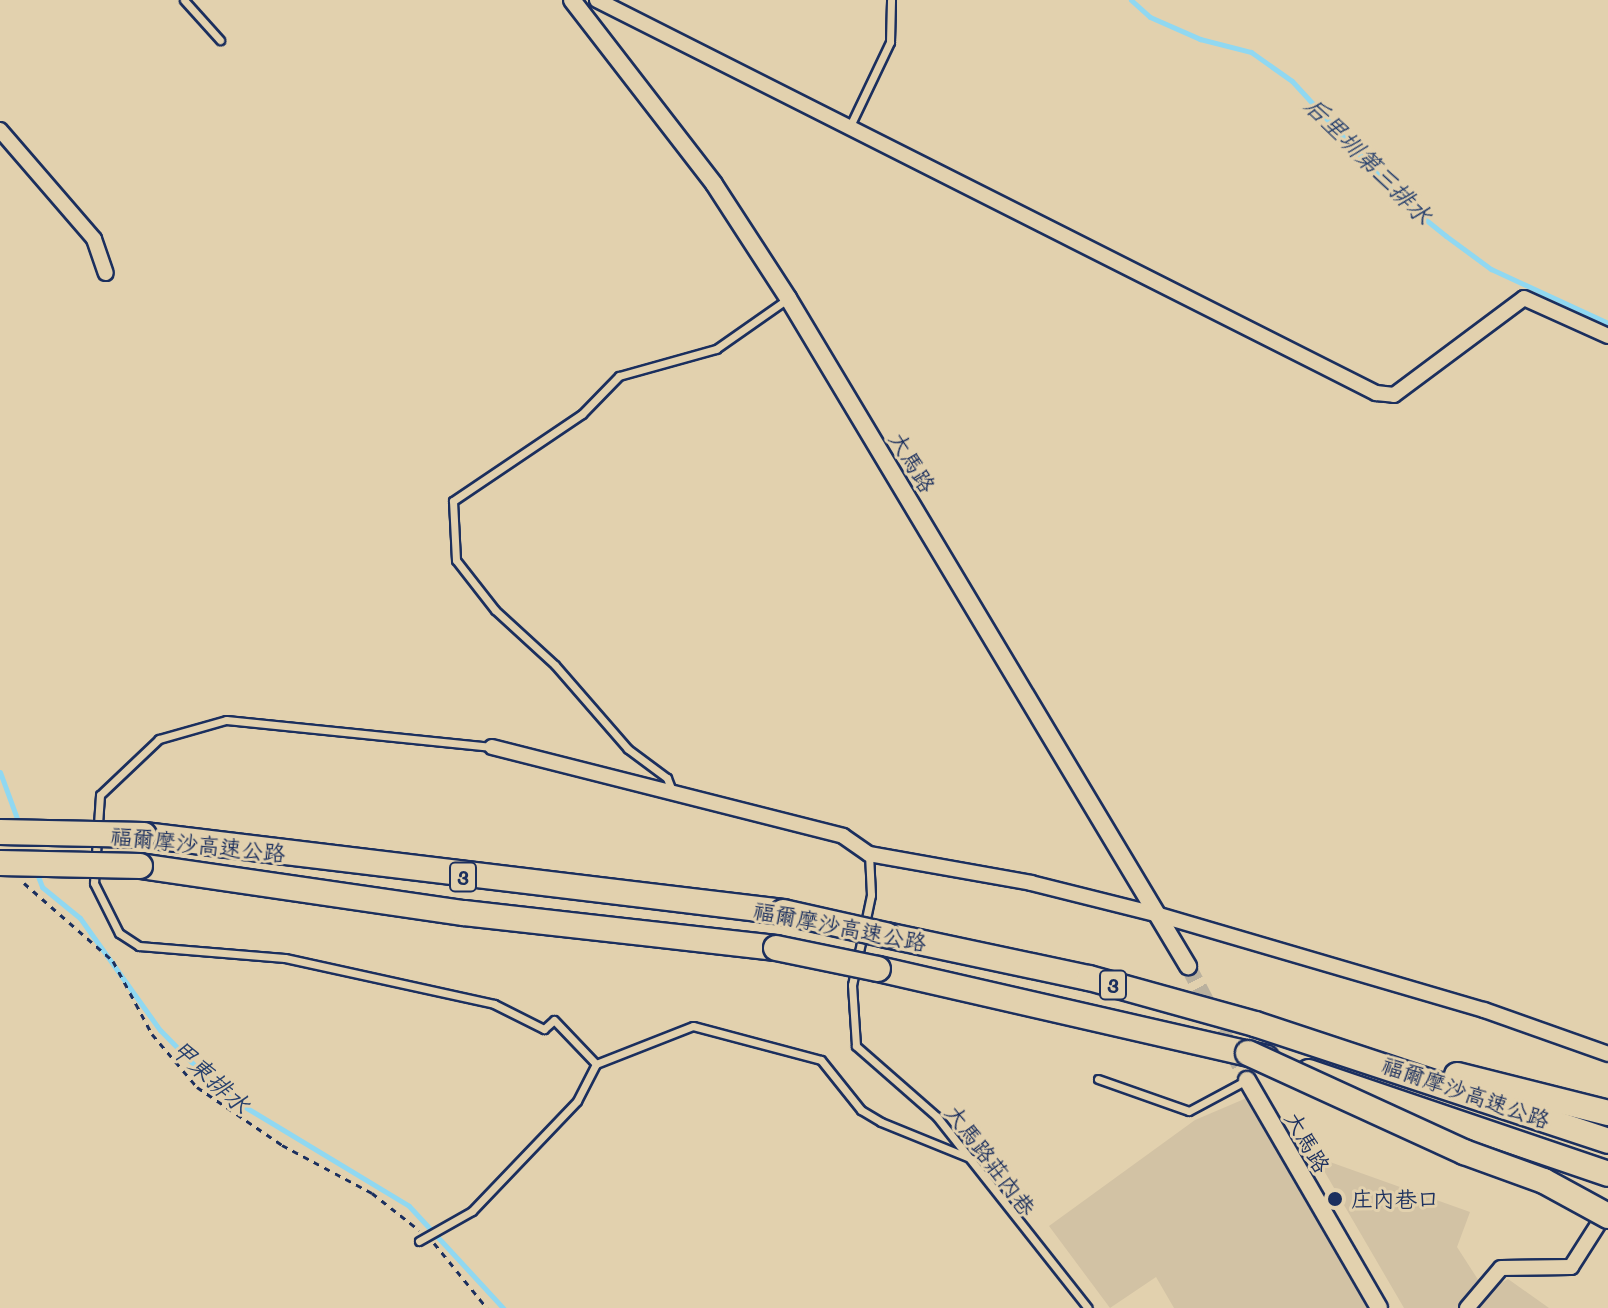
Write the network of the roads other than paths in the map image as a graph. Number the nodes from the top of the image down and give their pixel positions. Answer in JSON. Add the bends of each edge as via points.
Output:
{"nodes":[{"id":1,"x":184,"y":0,"type":"edge"},
{"id":2,"x":572,"y":0,"type":"edge"},
{"id":3,"x":597,"y":0,"type":"edge"},
{"id":4,"x":891,"y":0,"type":"edge"},
{"id":5,"x":220,"y":40,"type":"dead end"},
{"id":6,"x":850,"y":126,"type":"junction"},
{"id":7,"x":0,"y":130,"type":"edge"},
{"id":8,"x":106,"y":273,"type":"dead end"},
{"id":9,"x":788,"y":298,"type":"junction"},
{"id":10,"x":1608,"y":336,"type":"edge"},
{"id":11,"x":492,"y":747,"type":"joint"},
{"id":12,"x":672,"y":791,"type":"junction"},
{"id":13,"x":0,"y":832,"type":"edge"},
{"id":14,"x":869,"y":854,"type":"junction"},
{"id":15,"x":9,"y":869,"type":"edge"},
{"id":16,"x":1159,"y":915,"type":"junction"},
{"id":17,"x":1188,"y":966,"type":"tunnel mouth"},
{"id":18,"x":1337,"y":1049,"type":"junction"},
{"id":19,"x":1248,"y":1053,"type":"junction"},
{"id":20,"x":1608,"y":1054,"type":"edge"},
{"id":21,"x":596,"y":1064,"type":"junction"},
{"id":22,"x":1098,"y":1079,"type":"dead end"},
{"id":23,"x":1247,"y":1080,"type":"joint"},
{"id":24,"x":1608,"y":1113,"type":"edge"},
{"id":25,"x":1608,"y":1141,"type":"edge"},
{"id":26,"x":972,"y":1159,"type":"junction"},
{"id":27,"x":1608,"y":1174,"type":"edge"},
{"id":28,"x":1608,"y":1209,"type":"edge"},
{"id":29,"x":1608,"y":1216,"type":"edge"},
{"id":30,"x":419,"y":1241,"type":"dead end"},
{"id":31,"x":1088,"y":1308,"type":"edge"},
{"id":32,"x":1379,"y":1308,"type":"edge"},
{"id":33,"x":1467,"y":1308,"type":"edge"}],
"edges":[{"from":1,"to":5,"type":"lane"},
{"from":2,"to":9,"type":"street","name":"大馬路","via":[[714,184]]},
{"from":3,"to":6,"type":"street"},
{"from":4,"to":6,"type":"lane","via":[[890,42]]},
{"from":6,"to":10,"type":"street","via":[[1376,393],[1394,395],[1524,298]]},
{"from":7,"to":8,"type":"street","via":[[94,239]]},
{"from":9,"to":12,"type":"lane","via":[[716,349],[619,376],[582,414],[453,501],[456,560],[495,610],[555,665],[628,749],[667,778]]},
{"from":9,"to":16,"type":"street","name":"大馬路"},
{"from":11,"to":12,"type":"street"},
{"from":11,"to":21,"type":"lane","via":[[226,720],[159,739],[100,795],[94,883],[119,933],[139,946],[285,958],[494,1004],[544,1029],[554,1020]]},
{"from":12,"to":14,"type":"street","via":[[843,836]]},
{"from":13,"to":18,"type":"highway","name":"福爾摩沙高速公路","number":"3","bridge":true,"via":[[144,835],[783,912],[1089,978]]},
{"from":14,"to":16,"type":"street","via":[[1031,883]]},
{"from":14,"to":26,"type":"lane","name":"大馬路莊內巷","via":[[871,895],[852,985],[856,1046],[937,1117]]},
{"from":15,"to":19,"type":"highway","name":"福爾摩沙高速公路","number":"3","bridge":true,"via":[[140,866],[464,913],[776,948]]},
{"from":16,"to":17,"type":"street","name":"大馬路"},
{"from":16,"to":20,"type":"street","via":[[1484,1010]]},
{"from":18,"to":24,"type":"highway"},
{"from":18,"to":25,"type":"highway","name":"福爾摩沙高速公路","number":"3"},
{"from":19,"to":27,"type":"highway","name":"福爾摩沙高速公路","number":"3","bridge":true},
{"from":19,"to":29,"type":"highway","bridge":true,"via":[[1464,1152],[1544,1181]]},
{"from":21,"to":26,"type":"lane","via":[[693,1026],[821,1060],[861,1110],[927,1145]]},
{"from":21,"to":30,"type":"lane","via":[[577,1101],[472,1211]]},
{"from":22,"to":23,"type":"lane","via":[[1189,1111]]},
{"from":23,"to":32,"type":"street","name":"大馬路"},
{"from":26,"to":31,"type":"lane","name":"大馬路莊內巷","via":[[1029,1241]]},
{"from":28,"to":33,"type":"street","via":[[1571,1267],[1501,1268]]}]}
